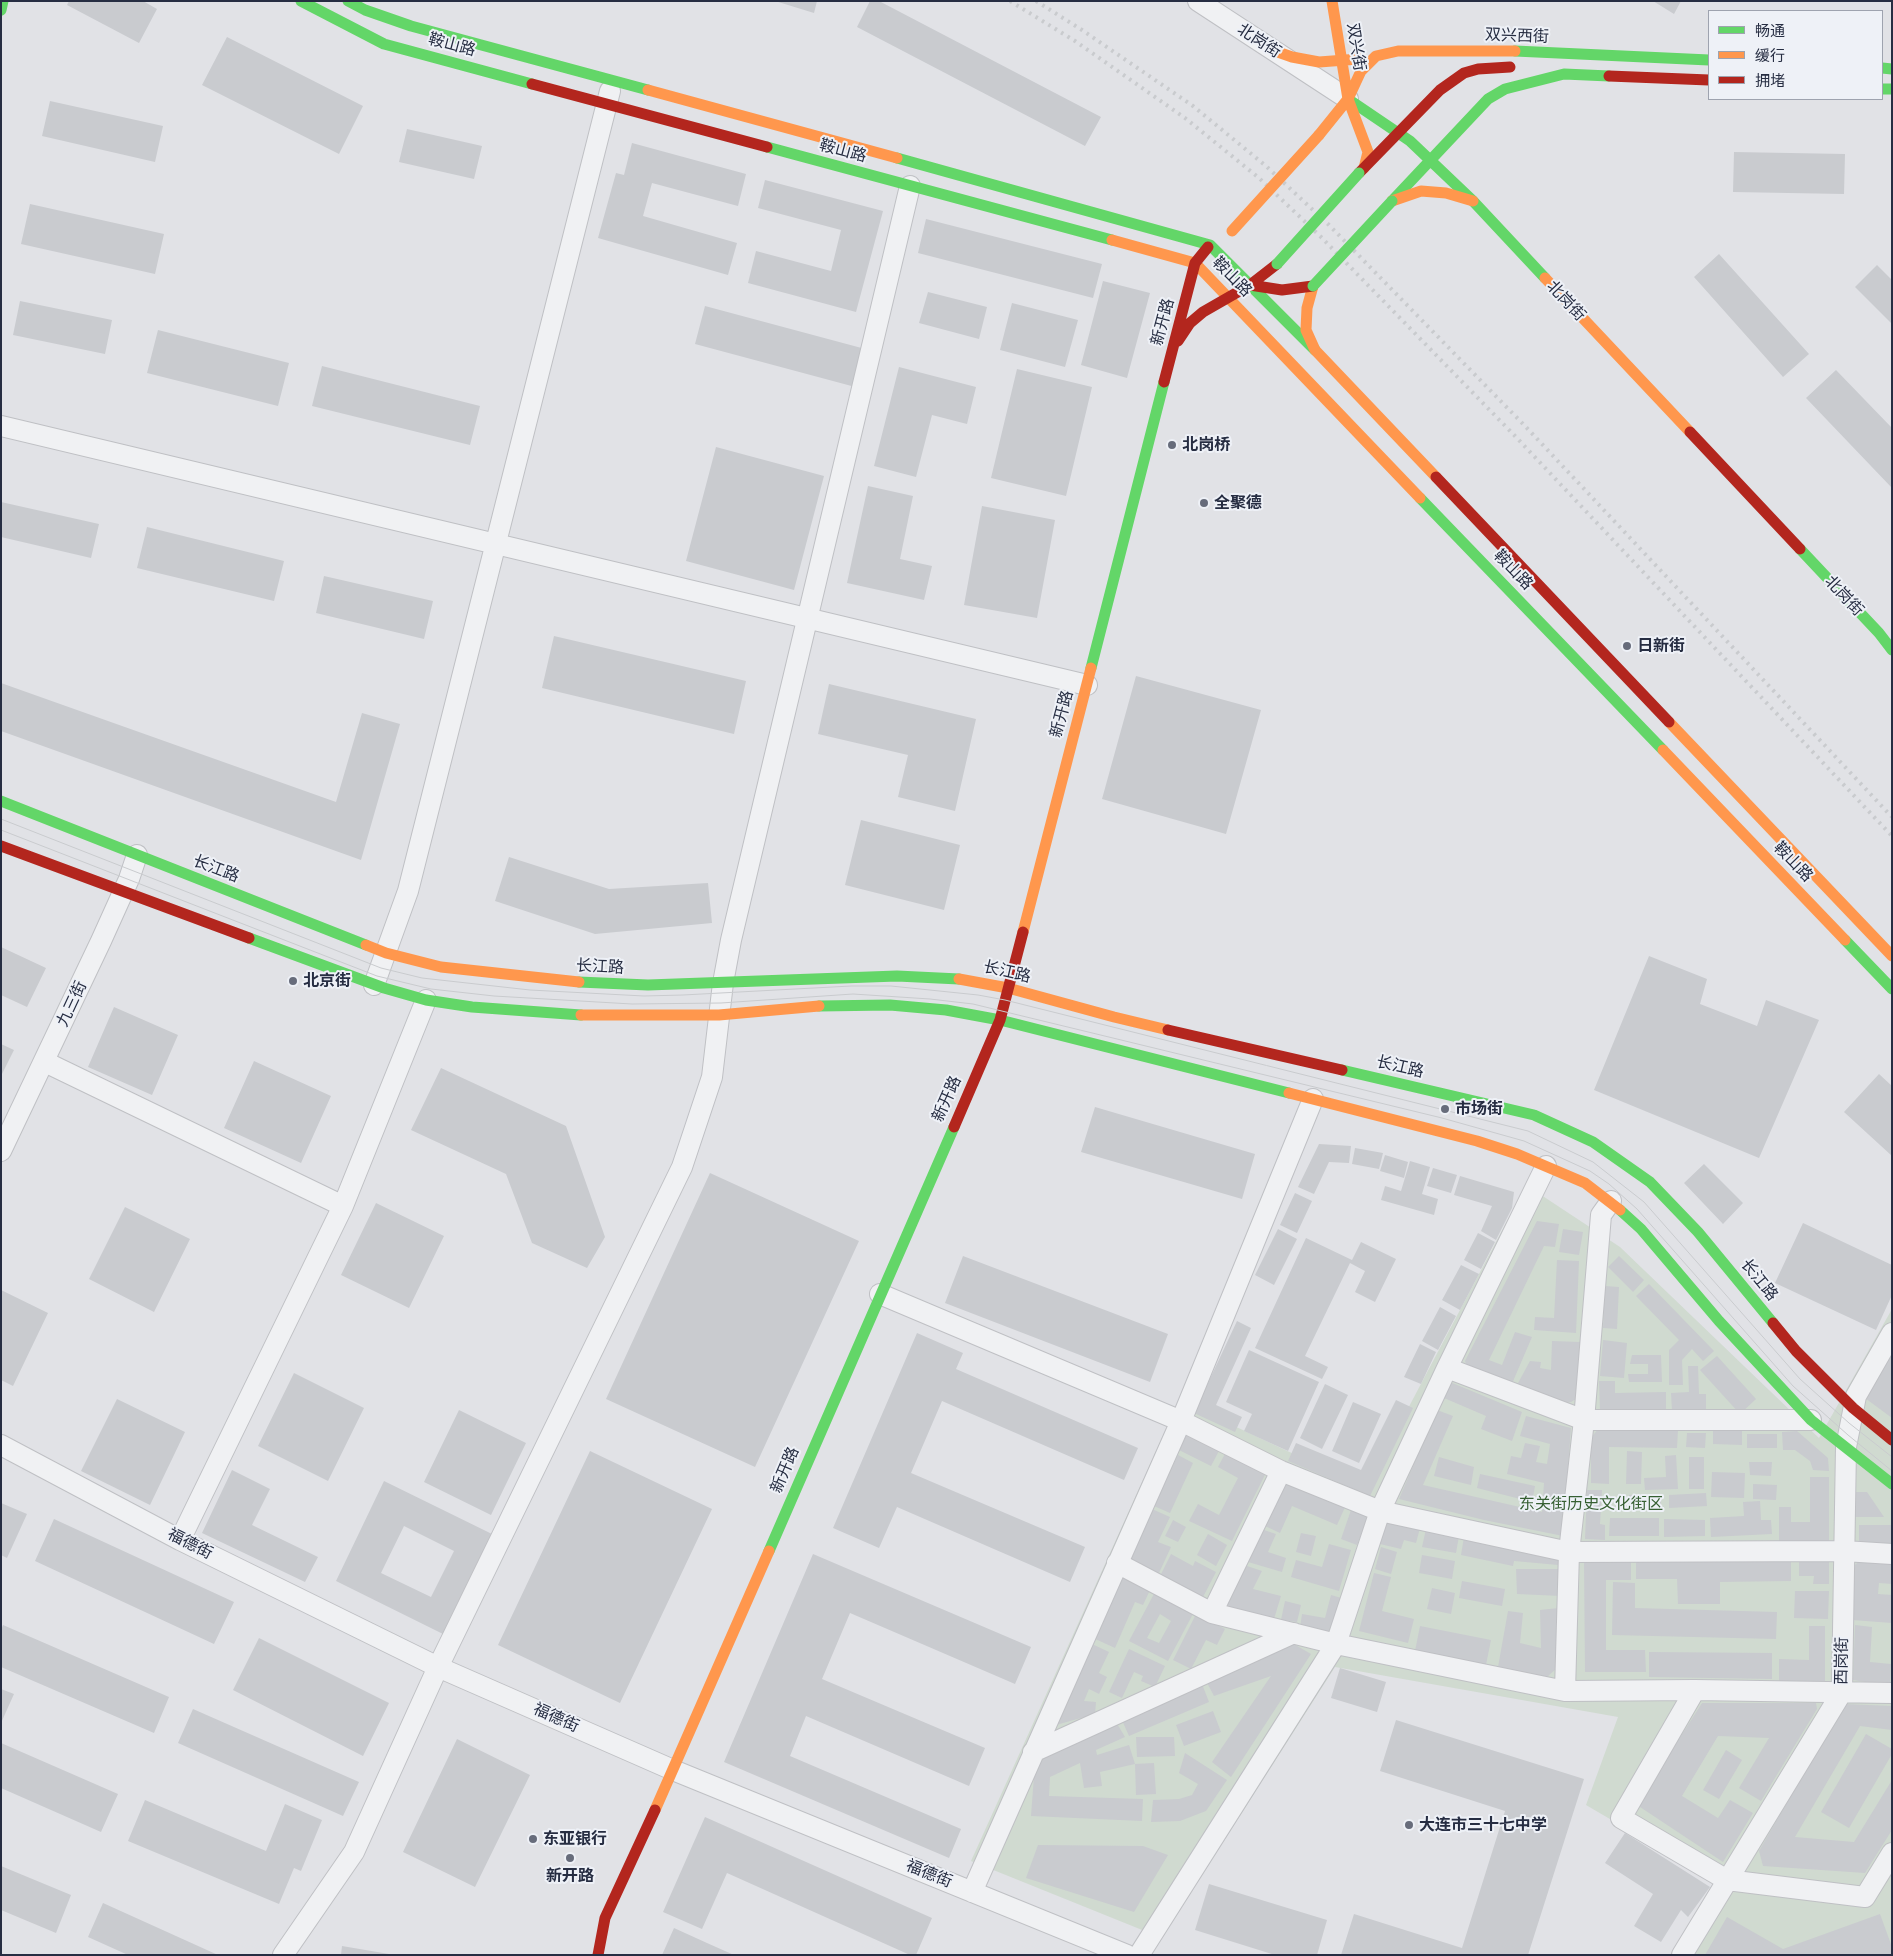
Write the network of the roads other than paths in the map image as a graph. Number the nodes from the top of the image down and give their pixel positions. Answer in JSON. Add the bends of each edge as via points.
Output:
{"nodes":[{"id":1,"x":4,"y":1,"type":"edge"},
{"id":2,"x":301,"y":1,"type":"edge"},
{"id":3,"x":348,"y":1,"type":"edge"},
{"id":4,"x":1198,"y":1,"type":"edge"},
{"id":5,"x":1332,"y":1,"type":"edge"},
{"id":6,"x":1,"y":10,"type":"edge"},
{"id":7,"x":1493,"y":50,"type":"junction"},
{"id":8,"x":1275,"y":51,"type":"junction"},
{"id":9,"x":1376,"y":56,"type":"junction"},
{"id":10,"x":1708,"y":60,"type":"edge"},
{"id":11,"x":1342,"y":62,"type":"junction"},
{"id":12,"x":1518,"y":68,"type":"dead end"},
{"id":13,"x":1534,"y":69,"type":"dead end"},
{"id":14,"x":1564,"y":74,"type":"junction"},
{"id":15,"x":1708,"y":80,"type":"edge"},
{"id":16,"x":612,"y":81,"type":"junction"},
{"id":17,"x":1440,"y":90,"type":"junction"},
{"id":18,"x":1348,"y":99,"type":"junction"},
{"id":19,"x":606,"y":104,"type":"junction"},
{"id":20,"x":1398,"y":133,"type":"junction"},
{"id":21,"x":1388,"y":144,"type":"junction"},
{"id":22,"x":1392,"y":156,"type":"dead end"},
{"id":23,"x":1432,"y":160,"type":"junction"},
{"id":24,"x":1362,"y":171,"type":"junction"},
{"id":25,"x":1396,"y":181,"type":"dead end"},
{"id":26,"x":910,"y":186,"type":"junction"},
{"id":27,"x":1392,"y":201,"type":"junction"},
{"id":28,"x":1473,"y":201,"type":"junction"},
{"id":29,"x":1220,"y":236,"type":"junction"},
{"id":30,"x":1195,"y":263,"type":"junction"},
{"id":31,"x":1250,"y":285,"type":"junction"},
{"id":32,"x":1313,"y":286,"type":"junction"},
{"id":33,"x":1229,"y":297,"type":"junction"},
{"id":34,"x":1173,"y":349,"type":"junction"},
{"id":35,"x":1315,"y":350,"type":"junction"},
{"id":36,"x":1,"y":426,"type":"edge"},
{"id":37,"x":496,"y":544,"type":"junction"},
{"id":38,"x":808,"y":617,"type":"junction"},
{"id":39,"x":1892,"y":650,"type":"edge"},
{"id":40,"x":1087,"y":684,"type":"junction"},
{"id":41,"x":1,"y":801,"type":"edge"},
{"id":42,"x":1,"y":846,"type":"edge"},
{"id":43,"x":137,"y":855,"type":"junction"},
{"id":44,"x":124,"y":891,"type":"junction"},
{"id":45,"x":386,"y":953,"type":"junction"},
{"id":46,"x":1892,"y":956,"type":"edge"},
{"id":47,"x":723,"y":983,"type":"junction"},
{"id":48,"x":374,"y":985,"type":"junction"},
{"id":49,"x":1008,"y":988,"type":"junction"},
{"id":50,"x":1892,"y":989,"type":"edge"},
{"id":51,"x":426,"y":1000,"type":"junction"},
{"id":52,"x":719,"y":1014,"type":"junction"},
{"id":53,"x":1000,"y":1020,"type":"junction"},
{"id":54,"x":45,"y":1062,"type":"junction"},
{"id":55,"x":1313,"y":1099,"type":"junction"},
{"id":56,"x":1,"y":1151,"type":"edge"},
{"id":57,"x":1546,"y":1166,"type":"junction"},
{"id":58,"x":1611,"y":1201,"type":"junction"},
{"id":59,"x":343,"y":1206,"type":"junction"},
{"id":60,"x":880,"y":1294,"type":"junction"},
{"id":61,"x":1892,"y":1333,"type":"edge"},
{"id":62,"x":1446,"y":1368,"type":"junction"},
{"id":63,"x":1852,"y":1408,"type":"junction"},
{"id":64,"x":1181,"y":1420,"type":"junction"},
{"id":65,"x":1584,"y":1420,"type":"junction"},
{"id":66,"x":1811,"y":1420,"type":"junction"},
{"id":67,"x":1892,"y":1440,"type":"edge"},
{"id":68,"x":1,"y":1445,"type":"edge"},
{"id":69,"x":1846,"y":1447,"type":"junction"},
{"id":70,"x":1281,"y":1471,"type":"junction"},
{"id":71,"x":1892,"y":1484,"type":"edge"},
{"id":72,"x":1380,"y":1511,"type":"junction"},
{"id":73,"x":180,"y":1540,"type":"junction"},
{"id":74,"x":1844,"y":1551,"type":"junction"},
{"id":75,"x":1570,"y":1552,"type":"junction"},
{"id":76,"x":1892,"y":1554,"type":"edge"},
{"id":77,"x":1117,"y":1563,"type":"junction"},
{"id":78,"x":1212,"y":1613,"type":"junction"},
{"id":79,"x":1294,"y":1634,"type":"junction"},
{"id":80,"x":1336,"y":1644,"type":"junction"},
{"id":81,"x":438,"y":1667,"type":"junction"},
{"id":82,"x":1695,"y":1690,"type":"junction"},
{"id":83,"x":1566,"y":1691,"type":"junction"},
{"id":84,"x":1842,"y":1692,"type":"junction"},
{"id":85,"x":1892,"y":1693,"type":"edge"},
{"id":86,"x":1033,"y":1752,"type":"junction"},
{"id":87,"x":673,"y":1770,"type":"junction"},
{"id":88,"x":1892,"y":1854,"type":"edge"},
{"id":89,"x":1728,"y":1880,"type":"junction"},
{"id":90,"x":972,"y":1892,"type":"junction"},
{"id":91,"x":283,"y":1955,"type":"edge"},
{"id":92,"x":598,"y":1955,"type":"edge"},
{"id":93,"x":1127,"y":1955,"type":"edge"},
{"id":94,"x":1139,"y":1955,"type":"edge"},
{"id":95,"x":1682,"y":1955,"type":"edge"}],
"edges":[{"from":1,"to":6,"type":"main road"},
{"from":2,"to":19,"type":"main road","name":"鞍山路","via":[[384,44]]},
{"from":3,"to":16,"type":"main road","name":"鞍山路","via":[[411,26]]},
{"from":4,"to":8,"type":"street","name":"北岗街"},
{"from":5,"to":11,"type":"main road","name":"双兴街"},
{"from":7,"to":9,"type":"main road","name":"双兴西街","via":[[1398,51]]},
{"from":7,"to":10,"type":"main road","name":"双兴西街"},
{"from":7,"to":17,"type":"main road","via":[[1456,64]]},
{"from":8,"to":11,"type":"main road","name":"双兴西街","via":[[1319,62]]},
{"from":8,"to":18,"type":"street","name":"北岗街"},
{"from":9,"to":11,"type":"main road","name":"双兴西街"},
{"from":9,"to":18,"type":"main road","via":[[1361,71]]},
{"from":11,"to":18,"type":"main road","name":"双兴街"},
{"from":12,"to":17,"type":"main road","via":[[1478,69],[1464,73]]},
{"from":13,"to":14,"type":"main road"},
{"from":14,"to":15,"type":"main road"},
{"from":14,"to":23,"type":"main road","via":[[1505,89],[1488,99]]},
{"from":16,"to":19,"type":"street"},
{"from":16,"to":29,"type":"main road","name":"鞍山路","via":[[1171,233]]},
{"from":17,"to":20,"type":"main road"},
{"from":18,"to":20,"type":"main road","name":"北岗街"},
{"from":18,"to":21,"type":"main road"},
{"from":18,"to":24,"type":"main road","name":"双兴街","via":[[1368,152]]},
{"from":18,"to":29,"type":"main road","bridge":true,"via":[[1319,135]]},
{"from":19,"to":26,"type":"main road","name":"鞍山路"},
{"from":19,"to":37,"type":"street"},
{"from":20,"to":21,"type":"main road"},
{"from":20,"to":23,"type":"main road","name":"北岗街"},
{"from":21,"to":22,"type":"main road"},
{"from":21,"to":24,"type":"main road"},
{"from":23,"to":27,"type":"main road"},
{"from":23,"to":28,"type":"main road","name":"北岗街"},
{"from":24,"to":31,"type":"main road","bridge":true,"via":[[1277,264]]},
{"from":25,"to":27,"type":"main road"},
{"from":26,"to":30,"type":"main road","name":"鞍山路"},
{"from":26,"to":38,"type":"street"},
{"from":27,"to":28,"type":"main road","via":[[1421,191],[1446,193]]},
{"from":27,"to":32,"type":"main road","bridge":true},
{"from":28,"to":39,"type":"main road","name":"北岗街"},
{"from":29,"to":30,"type":"main road","name":"新开路"},
{"from":29,"to":31,"type":"main road","name":"鞍山路"},
{"from":30,"to":33,"type":"main road","name":"鞍山路"},
{"from":30,"to":34,"type":"main road","name":"新开路"},
{"from":31,"to":32,"type":"main road","via":[[1282,290]]},
{"from":31,"to":33,"type":"main road"},
{"from":31,"to":35,"type":"main road","name":"鞍山路"},
{"from":32,"to":35,"type":"main road","name":"鞍山路","via":[[1306,330]]},
{"from":33,"to":34,"type":"main road","via":[[1190,322]]},
{"from":33,"to":50,"type":"main road","name":"鞍山路"},
{"from":34,"to":40,"type":"main road","name":"新开路"},
{"from":35,"to":46,"type":"main road","name":"鞍山路"},
{"from":36,"to":37,"type":"street"},
{"from":37,"to":38,"type":"street"},
{"from":37,"to":45,"type":"street","via":[[408,891]]},
{"from":38,"to":40,"type":"street"},
{"from":38,"to":47,"type":"street"},
{"from":40,"to":49,"type":"main road","name":"新开路"},
{"from":41,"to":43,"type":"main road","name":"长江路"},
{"from":42,"to":44,"type":"main road"},
{"from":43,"to":44,"type":"street","name":"九三街"},
{"from":43,"to":45,"type":"main road","name":"长江路"},
{"from":44,"to":48,"type":"main road"},
{"from":44,"to":54,"type":"street","name":"九三街"},
{"from":45,"to":47,"type":"main road","name":"长江路","via":[[441,967],[529,978],[648,985]]},
{"from":45,"to":48,"type":"street"},
{"from":47,"to":49,"type":"main road","name":"长江路","via":[[930,977]]},
{"from":47,"to":52,"type":"street"},
{"from":48,"to":51,"type":"main road"},
{"from":49,"to":53,"type":"main road","name":"新开路"},
{"from":49,"to":63,"type":"main road","name":"长江路","via":[[1534,1115],[1593,1142],[1650,1182],[1698,1232],[1796,1351]]},
{"from":51,"to":52,"type":"main road","via":[[472,1007],[584,1015]]},
{"from":51,"to":59,"type":"street"},
{"from":52,"to":53,"type":"main road","via":[[812,1006],[890,1004]]},
{"from":52,"to":81,"type":"street","via":[[712,1077],[682,1167]]},
{"from":53,"to":55,"type":"main road"},
{"from":53,"to":60,"type":"main road","name":"新开路"},
{"from":54,"to":56,"type":"street","name":"九三街"},
{"from":54,"to":59,"type":"street"},
{"from":55,"to":57,"type":"main road","via":[[1477,1142]]},
{"from":55,"to":64,"type":"street"},
{"from":57,"to":58,"type":"main road","via":[[1585,1182]]},
{"from":57,"to":62,"type":"street"},
{"from":58,"to":65,"type":"street","via":[[1601,1215]]},
{"from":58,"to":66,"type":"main road","via":[[1641,1229],[1718,1321]]},
{"from":59,"to":73,"type":"street"},
{"from":60,"to":64,"type":"street"},
{"from":60,"to":87,"type":"main road","name":"新开路"},
{"from":61,"to":63,"type":"street","name":"西岗街"},
{"from":62,"to":65,"type":"street"},
{"from":62,"to":72,"type":"street"},
{"from":63,"to":67,"type":"main road","name":"长江路"},
{"from":63,"to":69,"type":"street","name":"西岗街"},
{"from":64,"to":70,"type":"street"},
{"from":64,"to":77,"type":"street"},
{"from":65,"to":66,"type":"street"},
{"from":65,"to":75,"type":"street"},
{"from":66,"to":69,"type":"main road"},
{"from":68,"to":73,"type":"street","name":"福德街"},
{"from":69,"to":71,"type":"main road"},
{"from":69,"to":74,"type":"street","name":"西岗街"},
{"from":70,"to":72,"type":"street"},
{"from":70,"to":78,"type":"street"},
{"from":72,"to":75,"type":"street"},
{"from":72,"to":80,"type":"street"},
{"from":73,"to":81,"type":"street","name":"福德街"},
{"from":74,"to":75,"type":"street"},
{"from":74,"to":76,"type":"street"},
{"from":74,"to":84,"type":"street","name":"西岗街"},
{"from":75,"to":83,"type":"street"},
{"from":77,"to":78,"type":"street"},
{"from":77,"to":86,"type":"street"},
{"from":78,"to":79,"type":"street"},
{"from":79,"to":80,"type":"street"},
{"from":79,"to":86,"type":"street"},
{"from":80,"to":83,"type":"street"},
{"from":80,"to":94,"type":"street"},
{"from":81,"to":87,"type":"street","name":"福德街"},
{"from":81,"to":91,"type":"street","via":[[354,1852]]},
{"from":82,"to":83,"type":"street"},
{"from":82,"to":84,"type":"street"},
{"from":82,"to":89,"type":"street","via":[[1621,1818]]},
{"from":84,"to":85,"type":"street"},
{"from":84,"to":89,"type":"street","name":"西岗街"},
{"from":86,"to":90,"type":"street"},
{"from":87,"to":90,"type":"street","name":"福德街"},
{"from":87,"to":92,"type":"main road","name":"新开路","via":[[605,1918]]},
{"from":88,"to":89,"type":"street","via":[[1865,1897]]},
{"from":89,"to":95,"type":"street","name":"西岗街"},
{"from":90,"to":93,"type":"street","name":"福德街"}]}
